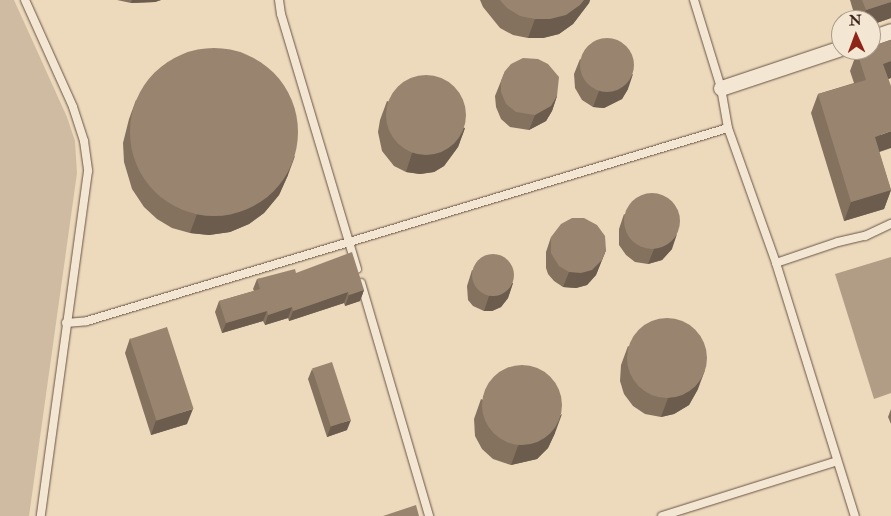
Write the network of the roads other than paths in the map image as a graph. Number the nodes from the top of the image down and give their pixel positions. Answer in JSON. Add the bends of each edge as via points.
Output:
{"nodes":[{"id":1,"x":25,"y":0,"type":"edge"},
{"id":2,"x":279,"y":0,"type":"edge"},
{"id":3,"x":694,"y":0,"type":"edge"},
{"id":4,"x":831,"y":51,"type":"edge"},
{"id":5,"x":721,"y":88,"type":"junction"},
{"id":6,"x":728,"y":128,"type":"junction"},
{"id":7,"x":891,"y":224,"type":"edge"},
{"id":8,"x":349,"y":244,"type":"junction"},
{"id":9,"x":776,"y":263,"type":"junction"},
{"id":10,"x":66,"y":323,"type":"junction"},
{"id":11,"x":837,"y":461,"type":"junction"},
{"id":12,"x":41,"y":516,"type":"edge"},
{"id":13,"x":429,"y":516,"type":"edge"},
{"id":14,"x":662,"y":516,"type":"edge"},
{"id":15,"x":855,"y":516,"type":"edge"}],
"edges":[{"from":1,"to":10,"type":"lane","via":[[73,107],[84,141],[88,171]]},
{"from":2,"to":8,"type":"lane"},
{"from":3,"to":5,"type":"lane"},
{"from":4,"to":5,"type":"street"},
{"from":5,"to":6,"type":"lane"},
{"from":6,"to":8,"type":"lane"},
{"from":6,"to":9,"type":"lane"},
{"from":7,"to":9,"type":"lane","via":[[865,236]]},
{"from":8,"to":10,"type":"lane","via":[[87,321]]},
{"from":8,"to":13,"type":"lane"},
{"from":9,"to":11,"type":"lane"},
{"from":10,"to":12,"type":"lane"},
{"from":11,"to":14,"type":"lane"},
{"from":11,"to":15,"type":"lane"}]}
